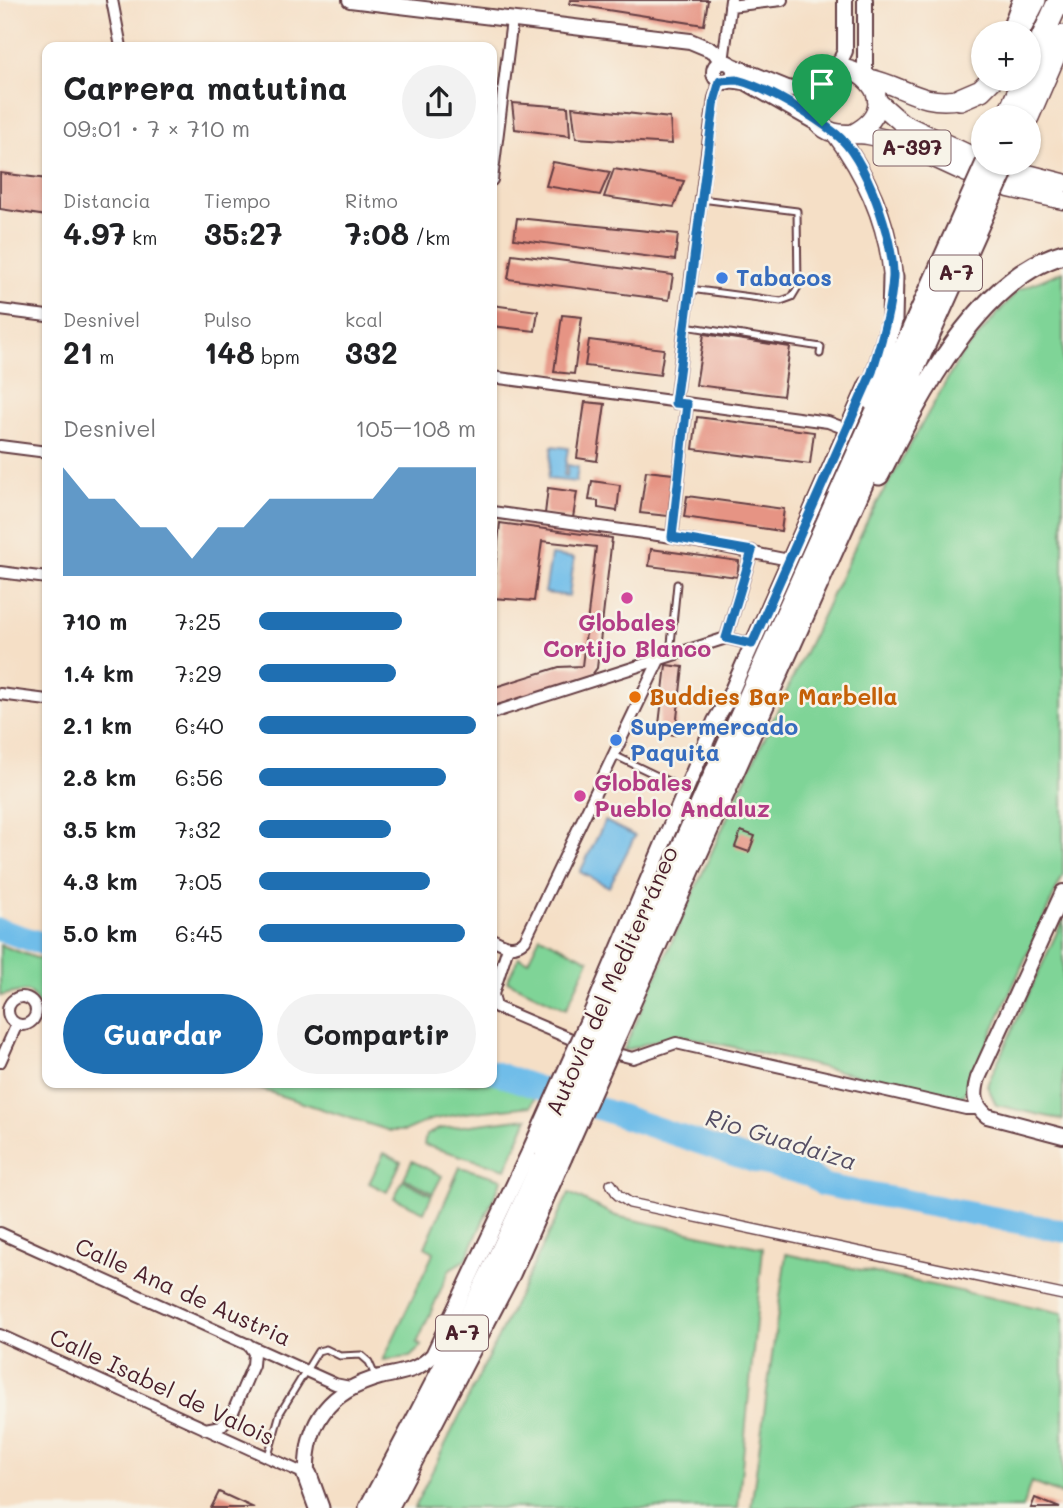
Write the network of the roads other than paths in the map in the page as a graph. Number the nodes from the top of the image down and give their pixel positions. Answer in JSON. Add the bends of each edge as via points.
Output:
{"nodes":[{"id":1,"x":112,"y":0,"type":"edge"},
{"id":2,"x":350,"y":0,"type":"edge"},
{"id":3,"x":782,"y":0,"type":"edge"},
{"id":4,"x":845,"y":0,"type":"edge"},
{"id":5,"x":865,"y":0,"type":"edge"},
{"id":6,"x":1020,"y":0,"type":"edge"},
{"id":7,"x":1035,"y":0,"type":"edge"},
{"id":8,"x":1059,"y":0,"type":"edge"},
{"id":9,"x":730,"y":3,"type":"edge"},
{"id":10,"x":512,"y":20,"type":"junction"},
{"id":11,"x":1012,"y":21,"type":"edge"},
{"id":12,"x":1024,"y":21,"type":"edge"},
{"id":13,"x":1063,"y":36,"type":"edge"},
{"id":14,"x":1041,"y":40,"type":"edge"},
{"id":15,"x":120,"y":42,"type":"edge"},
{"id":16,"x":836,"y":69,"type":"junction"},
{"id":17,"x":723,"y":70,"type":"junction"},
{"id":18,"x":866,"y":77,"type":"junction"},
{"id":19,"x":815,"y":86,"type":"junction"},
{"id":20,"x":971,"y":89,"type":"edge"},
{"id":21,"x":979,"y":91,"type":"edge"},
{"id":22,"x":960,"y":99,"type":"junction"},
{"id":23,"x":877,"y":101,"type":"junction"},
{"id":24,"x":1033,"y":105,"type":"edge"},
{"id":25,"x":829,"y":130,"type":"junction"},
{"id":26,"x":854,"y":133,"type":"junction"},
{"id":27,"x":497,"y":140,"type":"edge"},
{"id":28,"x":971,"y":161,"type":"edge"},
{"id":29,"x":971,"y":163,"type":"edge"},
{"id":30,"x":976,"y":175,"type":"edge"},
{"id":31,"x":1010,"y":175,"type":"edge"},
{"id":32,"x":1013,"y":175,"type":"edge"},
{"id":33,"x":1017,"y":175,"type":"edge"},
{"id":34,"x":1063,"y":183,"type":"edge"},
{"id":35,"x":701,"y":199,"type":"junction"},
{"id":36,"x":1063,"y":200,"type":"edge"},
{"id":37,"x":974,"y":213,"type":"junction"},
{"id":38,"x":1063,"y":254,"type":"edge"},
{"id":39,"x":893,"y":277,"type":"junction"},
{"id":40,"x":689,"y":289,"type":"junction"},
{"id":41,"x":0,"y":310,"type":"edge"},
{"id":42,"x":42,"y":315,"type":"edge"},
{"id":43,"x":685,"y":326,"type":"junction"},
{"id":44,"x":820,"y":354,"type":"dead end"},
{"id":45,"x":497,"y":378,"type":"edge"},
{"id":46,"x":675,"y":403,"type":"junction"},
{"id":47,"x":687,"y":404,"type":"junction"},
{"id":48,"x":846,"y":429,"type":"junction"},
{"id":49,"x":0,"y":446,"type":"edge"},
{"id":50,"x":42,"y":451,"type":"edge"},
{"id":51,"x":848,"y":475,"type":"junction"},
{"id":52,"x":497,"y":513,"type":"edge"},
{"id":53,"x":672,"y":537,"type":"junction"},
{"id":54,"x":835,"y":547,"type":"junction"},
{"id":55,"x":752,"y":551,"type":"junction"},
{"id":56,"x":789,"y":561,"type":"junction"},
{"id":57,"x":0,"y":572,"type":"edge"},
{"id":58,"x":42,"y":577,"type":"edge"},
{"id":59,"x":677,"y":584,"type":"dead end"},
{"id":60,"x":726,"y":638,"type":"junction"},
{"id":61,"x":752,"y":644,"type":"junction"},
{"id":62,"x":665,"y":658,"type":"junction"},
{"id":63,"x":0,"y":694,"type":"edge"},
{"id":64,"x":42,"y":699,"type":"edge"},
{"id":65,"x":497,"y":711,"type":"edge"},
{"id":66,"x":614,"y":755,"type":"junction"},
{"id":67,"x":670,"y":782,"type":"dead end"},
{"id":68,"x":1063,"y":892,"type":"edge"},
{"id":69,"x":497,"y":942,"type":"edge"},
{"id":70,"x":508,"y":947,"type":"junction"},
{"id":71,"x":497,"y":981,"type":"edge"},
{"id":72,"x":497,"y":1008,"type":"edge"},
{"id":73,"x":606,"y":1018,"type":"junction"},
{"id":74,"x":17,"y":1024,"type":"dead end"},
{"id":75,"x":0,"y":1062,"type":"edge"},
{"id":76,"x":978,"y":1109,"type":"junction"},
{"id":77,"x":1063,"y":1136,"type":"edge"},
{"id":78,"x":550,"y":1159,"type":"junction"},
{"id":79,"x":611,"y":1184,"type":"dead end"},
{"id":80,"x":538,"y":1231,"type":"dead end"},
{"id":81,"x":0,"y":1233,"type":"edge"},
{"id":82,"x":511,"y":1272,"type":"junction"},
{"id":83,"x":1063,"y":1295,"type":"edge"},
{"id":84,"x":0,"y":1335,"type":"edge"},
{"id":85,"x":247,"y":1343,"type":"junction"},
{"id":86,"x":305,"y":1369,"type":"junction"},
{"id":87,"x":376,"y":1378,"type":"junction"},
{"id":88,"x":350,"y":1387,"type":"junction"},
{"id":89,"x":205,"y":1429,"type":"junction"},
{"id":90,"x":268,"y":1458,"type":"junction"},
{"id":91,"x":307,"y":1475,"type":"junction"},
{"id":92,"x":318,"y":1508,"type":"edge"},
{"id":93,"x":369,"y":1508,"type":"edge"},
{"id":94,"x":388,"y":1508,"type":"edge"}],
"edges":[{"from":1,"to":15,"type":"street"},
{"from":2,"to":10,"type":"street"},
{"from":3,"to":9,"type":"street"},
{"from":4,"to":16,"type":"street","via":[[846,42]]},
{"from":5,"to":18,"type":"street"},
{"from":6,"to":11,"type":"street"},
{"from":7,"to":12,"type":"highway"},
{"from":8,"to":14,"type":"highway"},
{"from":9,"to":17,"type":"street"},
{"from":10,"to":17,"type":"street","via":[[709,47]]},
{"from":10,"to":27,"type":"street"},
{"from":13,"to":24,"type":"highway"},
{"from":16,"to":18,"type":"main road"},
{"from":16,"to":19,"type":"main road"},
{"from":17,"to":19,"type":"street","via":[[790,89]]},
{"from":17,"to":25,"type":"street"},
{"from":17,"to":35,"type":"street"},
{"from":18,"to":22,"type":"main road","via":[[928,101]]},
{"from":18,"to":23,"type":"main road"},
{"from":19,"to":25,"type":"main road","via":[[811,103]]},
{"from":20,"to":22,"type":"street"},
{"from":21,"to":22,"type":"highway"},
{"from":23,"to":26,"type":"main road","via":[[871,121]]},
{"from":23,"to":28,"type":"main road","number":"A-397","via":[[902,123]]},
{"from":25,"to":26,"type":"main road"},
{"from":25,"to":39,"type":"main road","via":[[854,157],[878,208]]},
{"from":26,"to":29,"type":"main road","number":"A-397"},
{"from":30,"to":37,"type":"highway","name":"Autovía del Mediterráneo","number":"A-7","bridge":true},
{"from":31,"to":37,"type":"highway","name":"Autovía del Mediterráneo","number":"A-7","bridge":true},
{"from":32,"to":36,"type":"main road"},
{"from":33,"to":34,"type":"main road"},
{"from":35,"to":40,"type":"street"},
{"from":35,"to":40,"type":"lane","via":[[797,211],[798,287],[792,297],[781,301]]},
{"from":37,"to":51,"type":"highway","name":"Autovía del Mediterráneo","number":"A-7"},
{"from":37,"to":54,"type":"highway","name":"Autovía del Mediterráneo","number":"A-7"},
{"from":38,"to":54,"type":"highway","via":[[1018,276],[976,317],[917,407],[858,517]]},
{"from":39,"to":48,"type":"street","via":[[878,351]]},
{"from":39,"to":51,"type":"highway","via":[[892,321],[855,436]]},
{"from":40,"to":43,"type":"street"},
{"from":41,"to":42,"type":"street"},
{"from":43,"to":44,"type":"lane","via":[[821,347]]},
{"from":43,"to":46,"type":"street"},
{"from":45,"to":46,"type":"street"},
{"from":46,"to":47,"type":"street"},
{"from":47,"to":48,"type":"street","via":[[828,422]]},
{"from":47,"to":53,"type":"street"},
{"from":48,"to":56,"type":"street"},
{"from":49,"to":50,"type":"street"},
{"from":51,"to":73,"type":"highway","name":"Autovía del Mediterráneo","number":"A-7"},
{"from":52,"to":53,"type":"street"},
{"from":53,"to":55,"type":"street"},
{"from":54,"to":73,"type":"highway","name":"Autovía del Mediterráneo","number":"A-7"},
{"from":55,"to":56,"type":"street"},
{"from":55,"to":60,"type":"street"},
{"from":56,"to":61,"type":"street"},
{"from":57,"to":58,"type":"street"},
{"from":59,"to":62,"type":"lane"},
{"from":60,"to":61,"type":"street"},
{"from":60,"to":62,"type":"street"},
{"from":61,"to":73,"type":"street","via":[[715,721]]},
{"from":62,"to":65,"type":"street"},
{"from":62,"to":66,"type":"street"},
{"from":63,"to":64,"type":"street"},
{"from":66,"to":67,"type":"lane"},
{"from":66,"to":70,"type":"street","via":[[525,940]]},
{"from":68,"to":76,"type":"street","via":[[978,1079]]},
{"from":69,"to":70,"type":"street"},
{"from":70,"to":71,"type":"street"},
{"from":72,"to":76,"type":"street","via":[[553,1034],[623,1058],[676,1043]]},
{"from":73,"to":78,"type":"highway","name":"Autovía del Mediterráneo","number":"A-7","bridge":true},
{"from":73,"to":78,"type":"street","bridge":true},
{"from":74,"to":75,"type":"street"},
{"from":76,"to":77,"type":"street","via":[[998,1121]]},
{"from":78,"to":82,"type":"highway","name":"Autovía del Mediterráneo","number":"A-7"},
{"from":78,"to":87,"type":"street","via":[[433,1355],[414,1369]]},
{"from":78,"to":93,"type":"highway","name":"Autovía del Mediterráneo","number":"A-7"},
{"from":79,"to":83,"type":"street","via":[[630,1203]]},
{"from":80,"to":82,"type":"lane"},
{"from":81,"to":85,"type":"street","name":"Calle Ana de Austria"},
{"from":82,"to":94,"type":"highway","name":"Autovía del Mediterráneo","number":"A-7"},
{"from":84,"to":89,"type":"street","name":"Calle Isabel de Valois"},
{"from":85,"to":86,"type":"street","name":"Calle Ana de Austria"},
{"from":85,"to":89,"type":"street","via":[[254,1353],[253,1365],[232,1414],[221,1426]]},
{"from":86,"to":87,"type":"lane","via":[[322,1349],[340,1356],[356,1353],[366,1358]]},
{"from":86,"to":88,"type":"street","name":"Calle Ana de Austria"},
{"from":86,"to":90,"type":"lane","via":[[280,1413]]},
{"from":87,"to":88,"type":"street"},
{"from":88,"to":91,"type":"street","via":[[314,1428]]},
{"from":89,"to":90,"type":"street","name":"Calle Isabel de Valois"},
{"from":90,"to":91,"type":"street","name":"Calle Isabel de Valois"},
{"from":91,"to":92,"type":"highway"}]}
